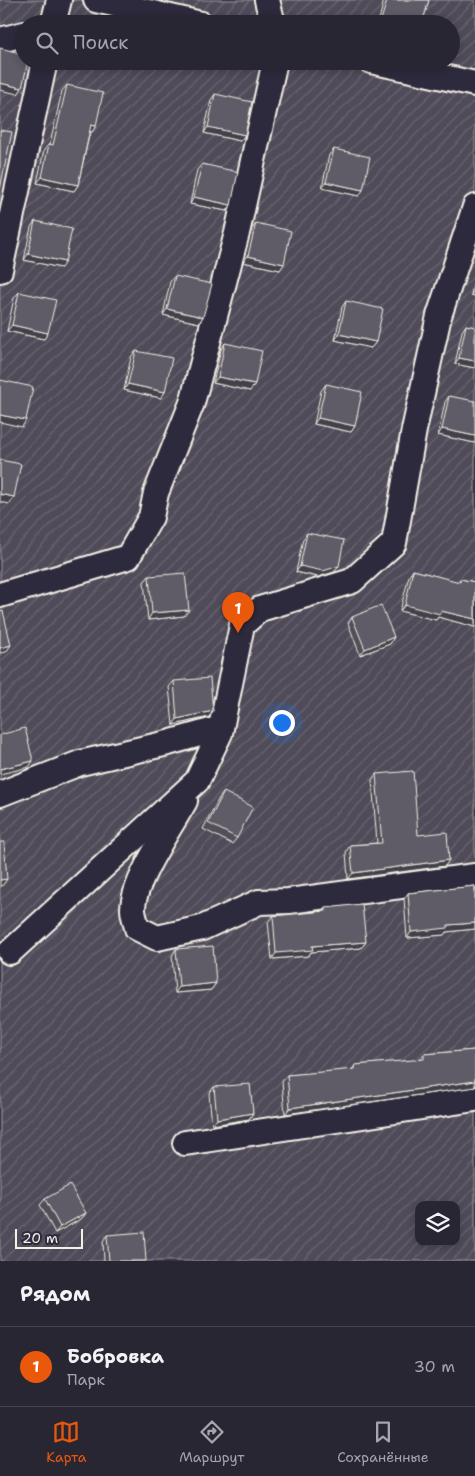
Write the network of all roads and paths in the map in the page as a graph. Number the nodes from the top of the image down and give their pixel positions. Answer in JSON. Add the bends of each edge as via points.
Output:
{"nodes":[{"id":1,"x":59,"y":0,"type":"edge"},
{"id":2,"x":96,"y":0,"type":"edge"},
{"id":3,"x":268,"y":0,"type":"edge"},
{"id":4,"x":55,"y":15,"type":"edge"},
{"id":5,"x":162,"y":15,"type":"edge"},
{"id":6,"x":271,"y":15,"type":"edge"},
{"id":7,"x":15,"y":36,"type":"edge"},
{"id":8,"x":0,"y":40,"type":"edge"},
{"id":9,"x":43,"y":70,"type":"edge"},
{"id":10,"x":273,"y":70,"type":"edge"},
{"id":11,"x":412,"y":70,"type":"edge"},
{"id":12,"x":475,"y":84,"type":"edge"},
{"id":13,"x":475,"y":207,"type":"edge"},
{"id":14,"x":0,"y":270,"type":"edge"},
{"id":15,"x":0,"y":595,"type":"edge"},
{"id":16,"x":221,"y":728,"type":"junction"},
{"id":17,"x":197,"y":782,"type":"junction"},
{"id":18,"x":0,"y":794,"type":"edge"},
{"id":19,"x":475,"y":876,"type":"edge"},
{"id":20,"x":10,"y":952,"type":"dead end"},
{"id":21,"x":475,"y":1099,"type":"edge"},
{"id":22,"x":185,"y":1143,"type":"dead end"}],
"edges":[{"from":1,"to":4,"type":"street"},
{"from":2,"to":5,"type":"street"},
{"from":3,"to":6,"type":"street"},
{"from":7,"to":8,"type":"street"},
{"from":9,"to":14,"type":"street"},
{"from":10,"to":15,"type":"street","via":[[237,233],[192,402],[156,493],[151,517],[128,557]]},
{"from":11,"to":12,"type":"street"},
{"from":13,"to":16,"type":"street","via":[[439,316],[394,544],[352,581],[260,609],[242,625]]},
{"from":16,"to":17,"type":"street"},
{"from":16,"to":18,"type":"street","via":[[80,763]]},
{"from":17,"to":19,"type":"street","via":[[152,858],[133,908],[136,928],[157,938],[202,928],[259,902],[289,901]]},
{"from":17,"to":20,"type":"street"},
{"from":21,"to":22,"type":"street"}]}
